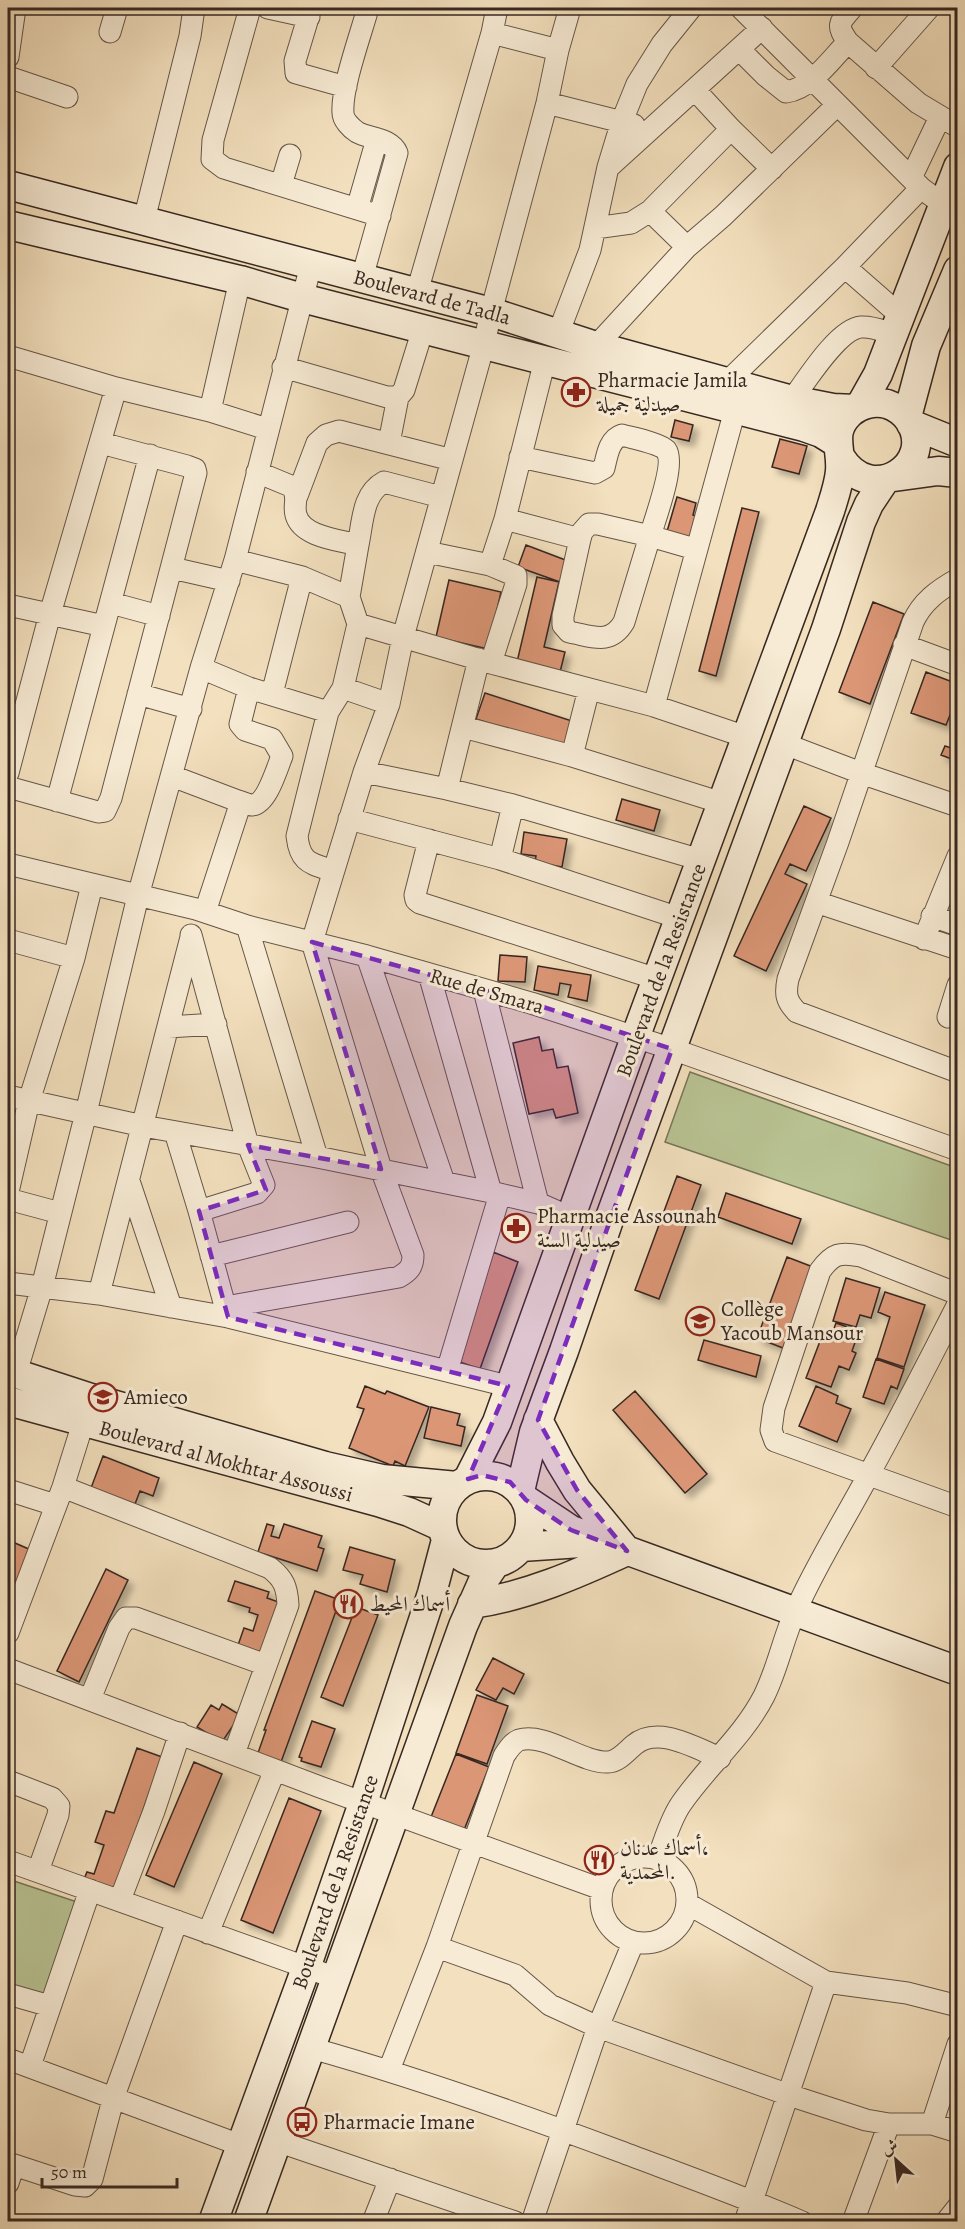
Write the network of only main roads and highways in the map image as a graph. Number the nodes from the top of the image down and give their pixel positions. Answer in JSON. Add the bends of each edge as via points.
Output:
{"nodes":[{"id":1,"x":957,"y":167,"type":"edge"},
{"id":2,"x":14,"y":187,"type":"edge"},
{"id":3,"x":9,"y":229,"type":"edge"},
{"id":4,"x":957,"y":270,"type":"edge"},
{"id":5,"x":592,"y":359,"type":"junction"},
{"id":6,"x":858,"y":408,"type":"junction"},
{"id":7,"x":909,"y":421,"type":"junction"},
{"id":8,"x":957,"y":443,"type":"edge"},
{"id":9,"x":839,"y":451,"type":"junction"},
{"id":10,"x":957,"y":473,"type":"edge"},
{"id":11,"x":889,"y":478,"type":"junction"},
{"id":12,"x":12,"y":1372,"type":"edge"},
{"id":13,"x":8,"y":1401,"type":"edge"},
{"id":14,"x":87,"y":1410,"type":"junction"},
{"id":15,"x":538,"y":1420,"type":"junction"},
{"id":16,"x":462,"y":1483,"type":"junction"},
{"id":17,"x":523,"y":1496,"type":"junction"},
{"id":18,"x":444,"y":1533,"type":"junction"},
{"id":19,"x":601,"y":1541,"type":"junction"},
{"id":20,"x":521,"y":1547,"type":"junction"},
{"id":21,"x":627,"y":1551,"type":"junction"},
{"id":22,"x":495,"y":1563,"type":"junction"},
{"id":23,"x":472,"y":1604,"type":"junction"},
{"id":24,"x":957,"y":1671,"type":"edge"},
{"id":25,"x":213,"y":2222,"type":"edge"},
{"id":26,"x":248,"y":2222,"type":"edge"}],
"edges":[{"from":1,"to":6,"type":"main road","name":"Boulevard de la Resistance","via":[[878,374]]},
{"from":2,"to":3,"type":"main road"},
{"from":2,"to":5,"type":"main road","name":"Boulevard de Tadla","via":[[491,312],[558,334]]},
{"from":3,"to":5,"type":"main road","name":"Boulevard de Tadla","via":[[240,280],[545,360]]},
{"from":4,"to":7,"type":"main road","name":"Boulevard de la Resistance","via":[[926,346]]},
{"from":5,"to":6,"type":"main road","name":"Boulevard de Tadla","via":[[727,382],[833,408]]},
{"from":5,"to":9,"type":"main road","name":"Boulevard de Tadla","via":[[735,410],[804,427],[821,434]]},
{"from":6,"to":7,"type":"main road","via":[[886,404]]},
{"from":6,"to":9,"type":"main road","name":"Boulevard de la Resistance","via":[[843,421],[838,435]]},
{"from":7,"to":8,"type":"main road"},
{"from":7,"to":11,"type":"main road","name":"Boulevard de la Resistance","via":[[915,433],[914,454],[902,471]]},
{"from":9,"to":11,"type":"main road","via":[[847,468],[856,475],[867,480]]},
{"from":9,"to":16,"type":"main road","name":"Boulevard de la Resistance","via":[[840,472],[830,511],[770,678],[497,1422]]},
{"from":10,"to":11,"type":"main road","via":[[938,471]]},
{"from":11,"to":15,"type":"main road","name":"Boulevard de la Resistance","via":[[861,522],[785,744]]},
{"from":12,"to":14,"type":"main road","name":"Boulevard al Mokhtar Assoussi"},
{"from":13,"to":14,"type":"main road","name":"Boulevard al Mokhtar Assoussi"},
{"from":14,"to":16,"type":"main road","name":"Boulevard al Mokhtar Assoussi","via":[[370,1477],[416,1484]]},
{"from":14,"to":18,"type":"main road","name":"Boulevard al Mokhtar Assoussi","via":[[409,1512]]},
{"from":15,"to":17,"type":"main road","name":"Boulevard de la Resistance","via":[[526,1461]]},
{"from":15,"to":21,"type":"main road","via":[[578,1490]]},
{"from":16,"to":17,"type":"main road","via":[[482,1475],[496,1476],[510,1482]]},
{"from":16,"to":18,"type":"main road","via":[[442,1510]]},
{"from":17,"to":19,"type":"main road","via":[[571,1530]]},
{"from":17,"to":20,"type":"main road","via":[[530,1524]]},
{"from":18,"to":22,"type":"main road","via":[[454,1552],[466,1560]]},
{"from":18,"to":25,"type":"main road","name":"Boulevard de la Resistance","via":[[435,1584],[363,1803]]},
{"from":19,"to":20,"type":"main road"},
{"from":19,"to":21,"type":"main road"},
{"from":20,"to":22,"type":"main road","via":[[514,1555]]},
{"from":21,"to":23,"type":"main road","via":[[546,1586]]},
{"from":21,"to":24,"type":"main road"},
{"from":22,"to":23,"type":"main road","name":"Boulevard de la Resistance"},
{"from":23,"to":26,"type":"main road","name":"Boulevard de la Resistance"}]}
